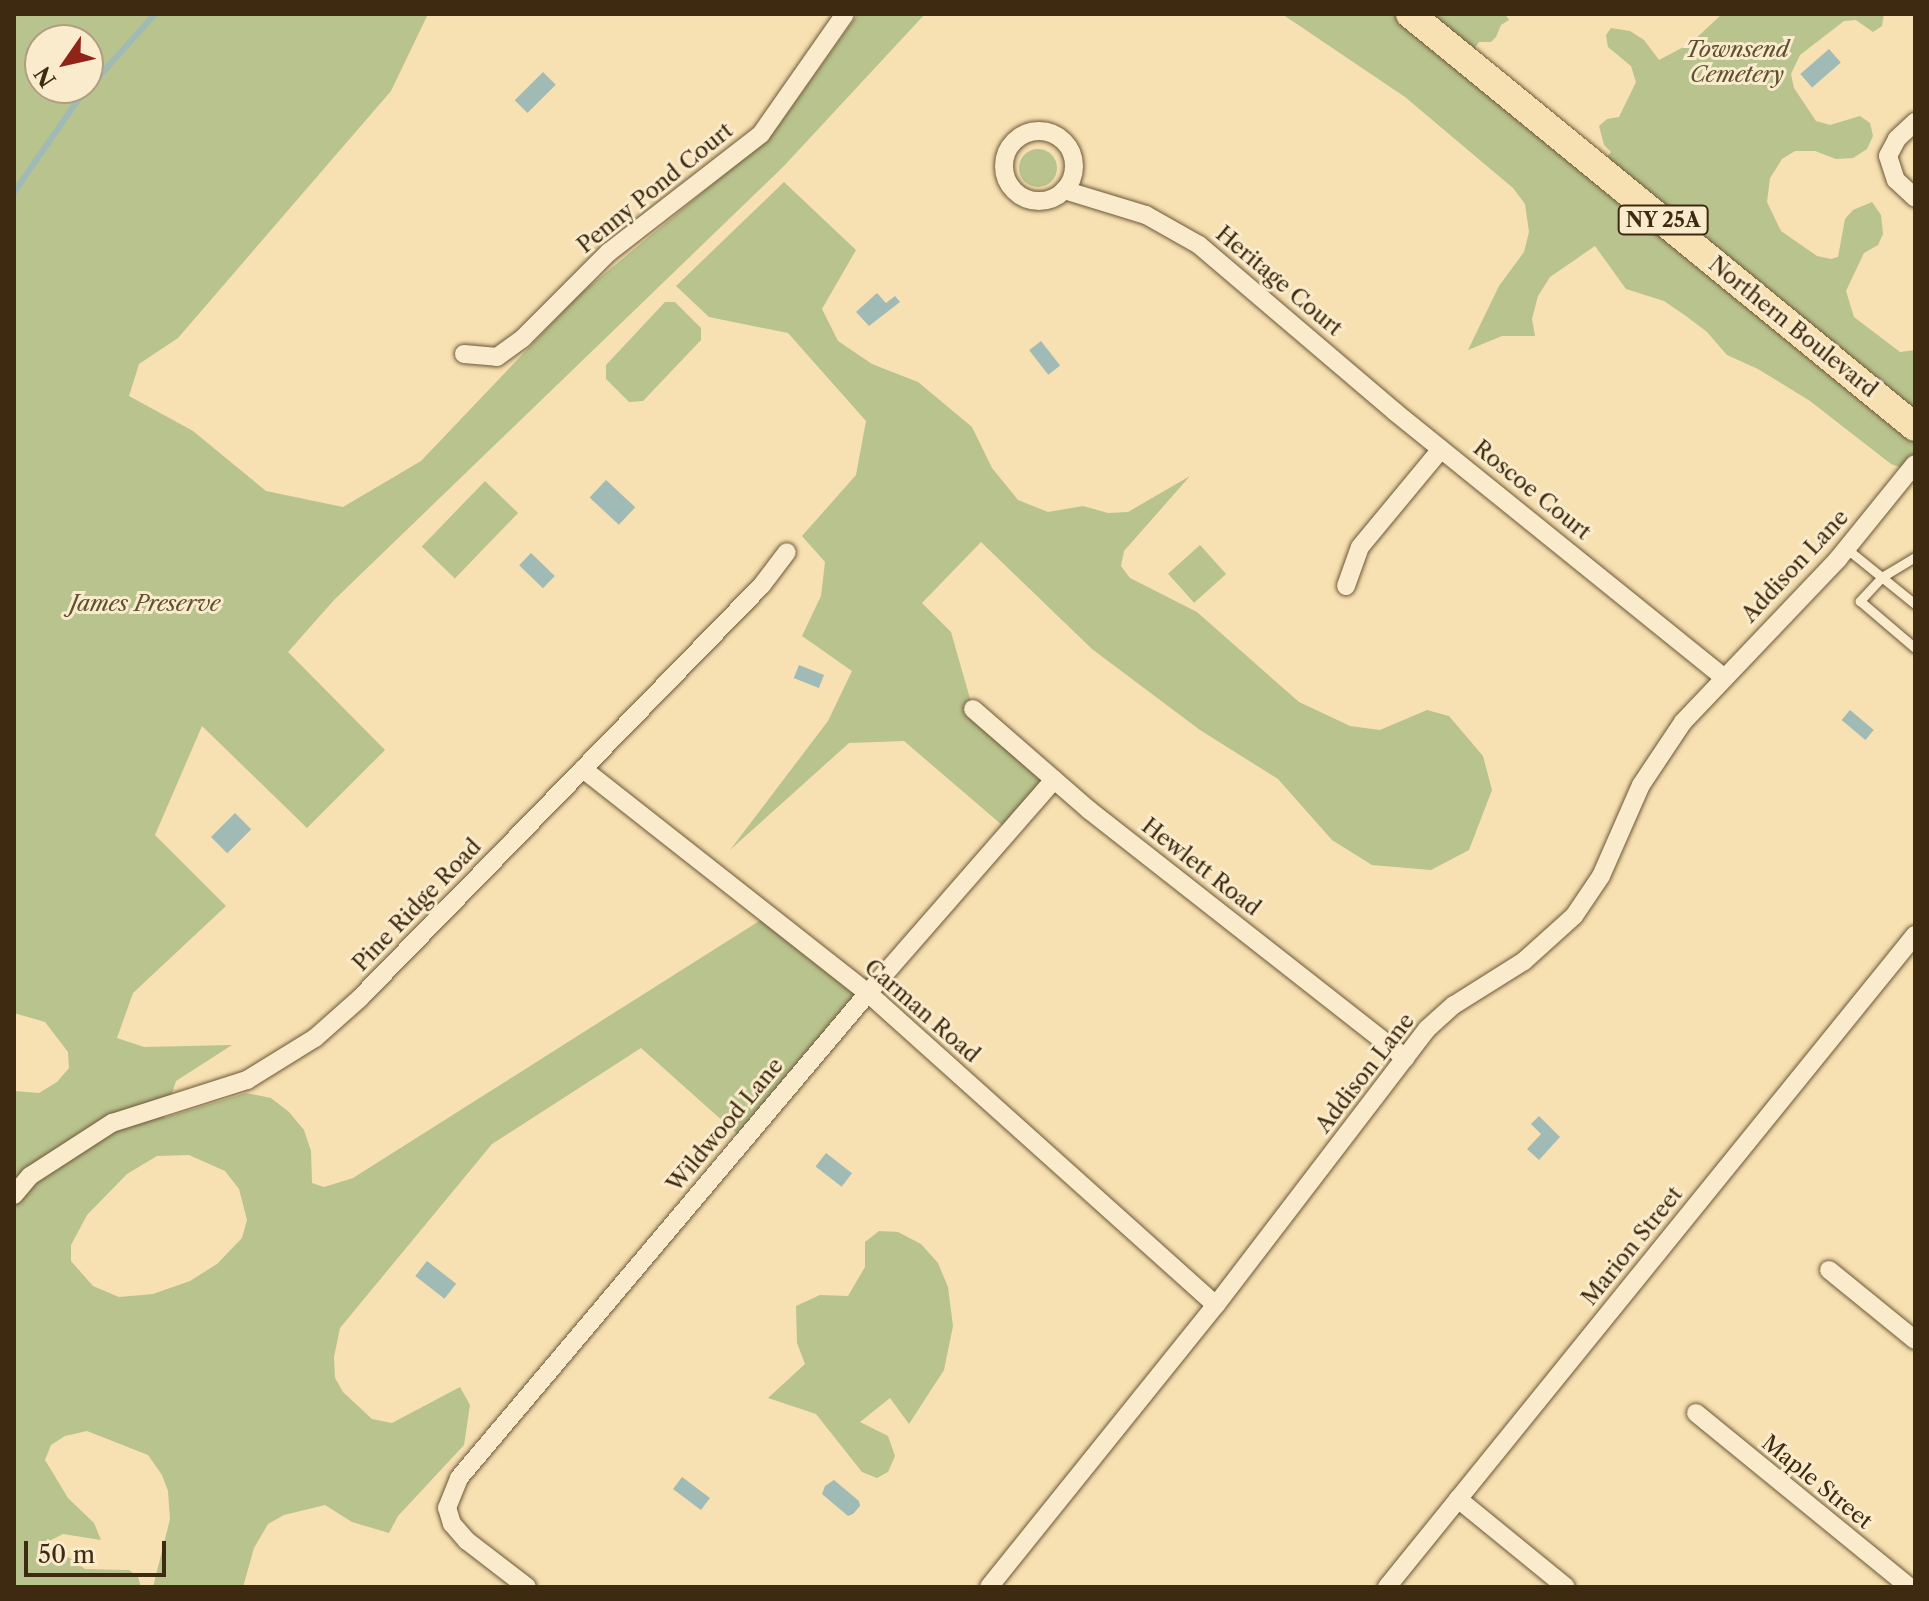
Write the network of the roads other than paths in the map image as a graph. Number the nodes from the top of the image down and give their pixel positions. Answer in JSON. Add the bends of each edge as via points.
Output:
{"nodes":[{"id":1,"x":845,"y":14,"type":"edge"},
{"id":2,"x":1410,"y":14,"type":"edge"},
{"id":3,"x":1915,"y":122,"type":"edge"},
{"id":4,"x":1064,"y":190,"type":"dead end"},
{"id":5,"x":1915,"y":198,"type":"edge"},
{"id":6,"x":464,"y":354,"type":"dead end"},
{"id":7,"x":1915,"y":427,"type":"edge"},
{"id":8,"x":1441,"y":449,"type":"junction"},
{"id":9,"x":1915,"y":464,"type":"edge"},
{"id":10,"x":1847,"y":549,"type":"junction"},
{"id":11,"x":787,"y":552,"type":"dead end"},
{"id":12,"x":1915,"y":557,"type":"edge"},
{"id":13,"x":1882,"y":577,"type":"junction"},
{"id":14,"x":1346,"y":586,"type":"dead end"},
{"id":15,"x":1915,"y":604,"type":"edge"},
{"id":16,"x":1915,"y":648,"type":"edge"},
{"id":17,"x":1723,"y":677,"type":"junction"},
{"id":18,"x":973,"y":709,"type":"dead end"},
{"id":19,"x":583,"y":769,"type":"junction"},
{"id":20,"x":1054,"y":780,"type":"junction"},
{"id":21,"x":1915,"y":935,"type":"edge"},
{"id":22,"x":868,"y":993,"type":"junction"},
{"id":23,"x":1405,"y":1058,"type":"junction"},
{"id":24,"x":14,"y":1195,"type":"edge"},
{"id":25,"x":1829,"y":1270,"type":"dead end"},
{"id":26,"x":1216,"y":1305,"type":"junction"},
{"id":27,"x":1915,"y":1340,"type":"edge"},
{"id":28,"x":1696,"y":1413,"type":"dead end"},
{"id":29,"x":1458,"y":1499,"type":"junction"},
{"id":30,"x":527,"y":1587,"type":"edge"},
{"id":31,"x":989,"y":1587,"type":"edge"},
{"id":32,"x":1387,"y":1587,"type":"edge"},
{"id":33,"x":1566,"y":1587,"type":"edge"},
{"id":34,"x":1909,"y":1587,"type":"edge"}],
"edges":[{"from":1,"to":6,"type":"street","name":"Penny Pond Court","via":[[761,134],[609,252],[523,338],[497,357]]},
{"from":2,"to":7,"type":"main road","name":"Northern Boulevard","number":"NY 25A"},
{"from":3,"to":5,"type":"street","via":[[1888,156],[1896,180]]},
{"from":4,"to":8,"type":"street","name":"Heritage Court","via":[[1146,215],[1199,245]]},
{"from":8,"to":14,"type":"street","name":"Roscoe Court","via":[[1360,547]]},
{"from":8,"to":17,"type":"street","name":"Roscoe Court"},
{"from":9,"to":10,"type":"street","name":"Addison Lane"},
{"from":10,"to":13,"type":"lane"},
{"from":10,"to":17,"type":"street","name":"Addison Lane"},
{"from":11,"to":19,"type":"street","name":"Pine Ridge Road","via":[[762,585]]},
{"from":12,"to":13,"type":"lane"},
{"from":13,"to":15,"type":"lane"},
{"from":13,"to":16,"type":"lane","via":[[1860,601]]},
{"from":17,"to":23,"type":"street","name":"Addison Lane","via":[[1663,749],[1601,876],[1574,916],[1524,961],[1454,1005]]},
{"from":18,"to":20,"type":"street","name":"Hewlett Road"},
{"from":19,"to":22,"type":"street","name":"Carman Road"},
{"from":19,"to":24,"type":"street","name":"Pine Ridge Road","via":[[315,1038],[247,1080],[112,1123],[30,1176]]},
{"from":20,"to":22,"type":"street","name":"Wildwood Lane"},
{"from":20,"to":23,"type":"street","name":"Hewlett Road"},
{"from":21,"to":29,"type":"street","name":"Marion Street"},
{"from":22,"to":26,"type":"street","name":"Carman Road"},
{"from":22,"to":30,"type":"street","name":"Wildwood Lane","via":[[459,1478],[447,1508],[452,1524]]},
{"from":23,"to":26,"type":"street","name":"Addison Lane"},
{"from":25,"to":27,"type":"street"},
{"from":26,"to":31,"type":"street","name":"Addison Lane"},
{"from":28,"to":34,"type":"street","name":"Maple Street"},
{"from":29,"to":32,"type":"street","name":"Marion Street"},
{"from":29,"to":33,"type":"street"}]}
